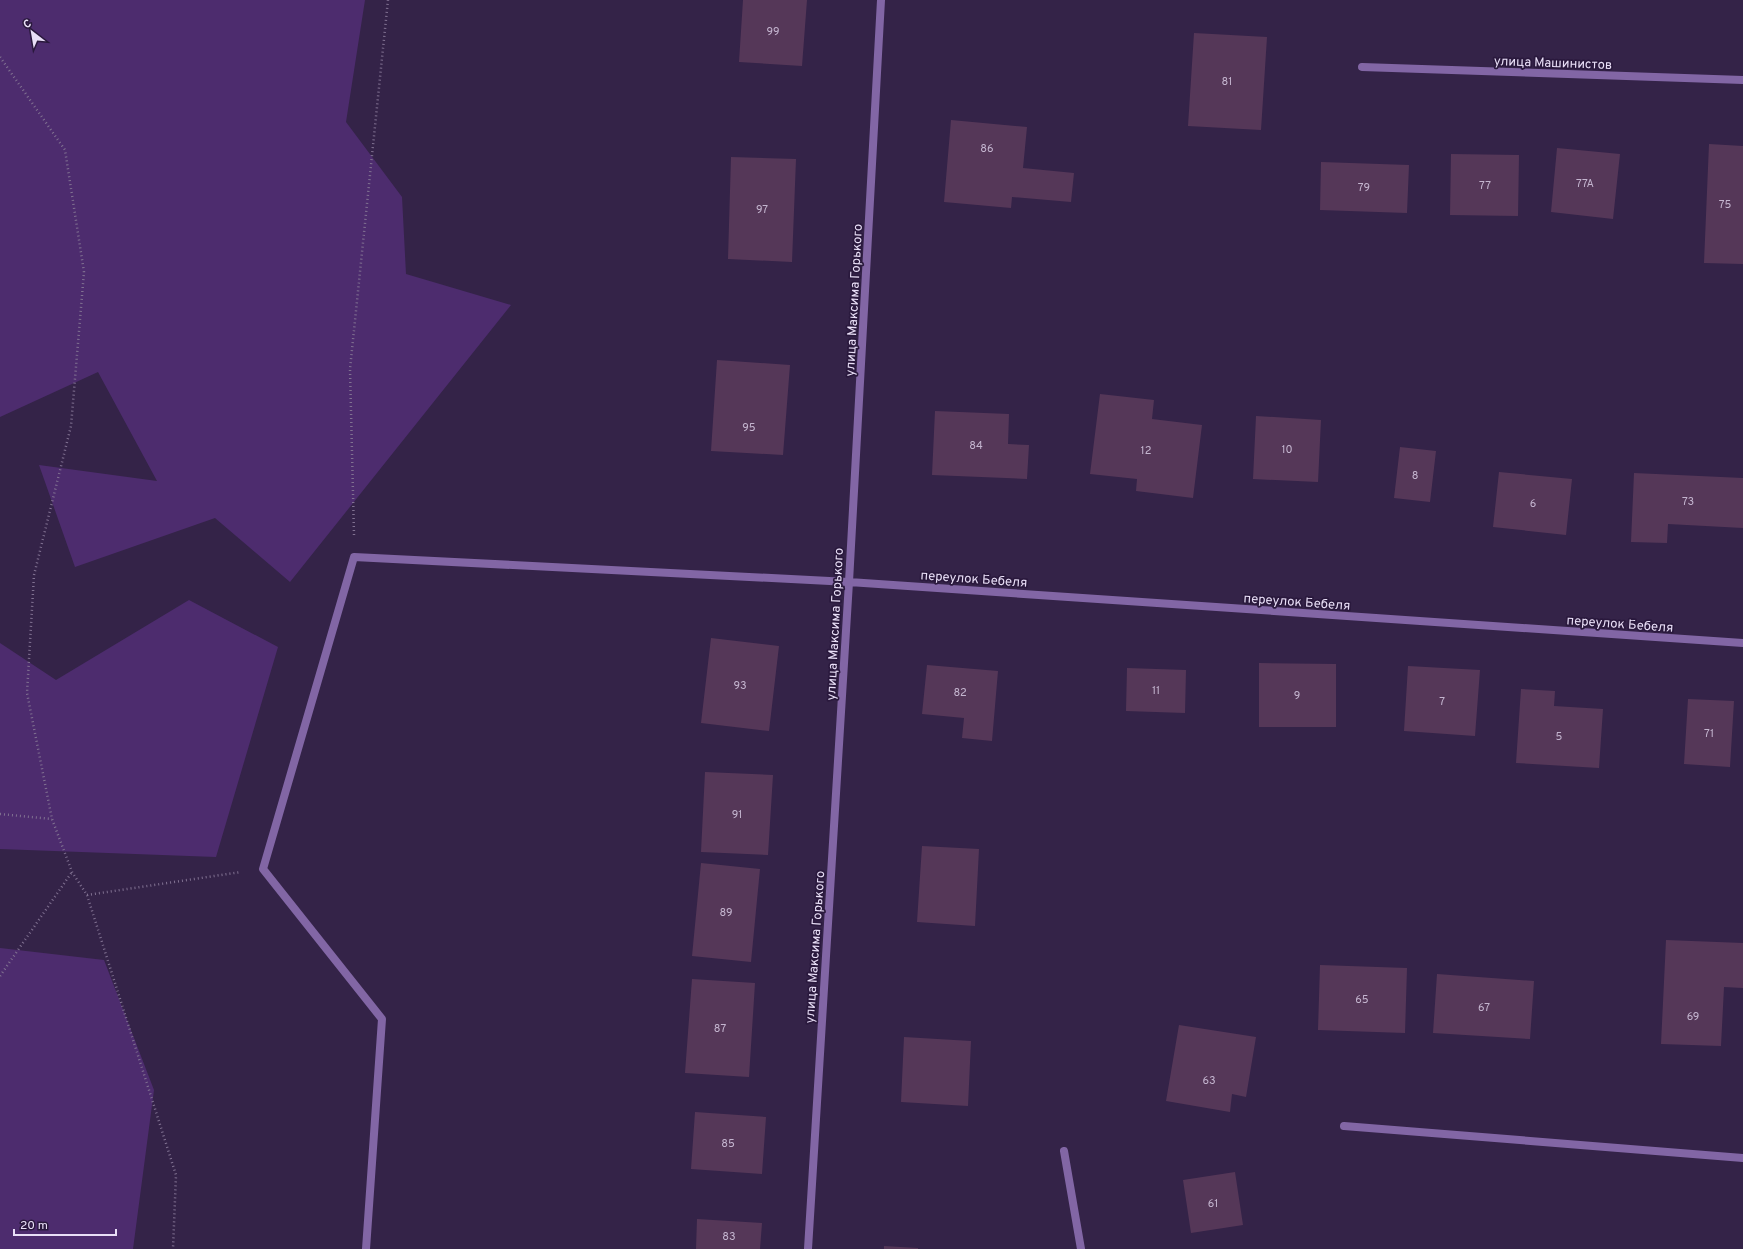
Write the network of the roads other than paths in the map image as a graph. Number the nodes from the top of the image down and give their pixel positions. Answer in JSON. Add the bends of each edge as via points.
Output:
{"nodes":[{"id":1,"x":881,"y":0,"type":"edge"},
{"id":2,"x":1362,"y":68,"type":"dead end"},
{"id":3,"x":1743,"y":80,"type":"edge"},
{"id":4,"x":849,"y":582,"type":"junction"},
{"id":5,"x":1743,"y":643,"type":"edge"},
{"id":6,"x":1344,"y":1126,"type":"dead end"},
{"id":7,"x":1064,"y":1151,"type":"dead end"},
{"id":8,"x":1743,"y":1158,"type":"edge"},
{"id":9,"x":366,"y":1249,"type":"edge"},
{"id":10,"x":808,"y":1249,"type":"edge"},
{"id":11,"x":1081,"y":1249,"type":"edge"}],
"edges":[{"from":1,"to":4,"type":"street","name":"улица Максима Горького"},
{"from":2,"to":3,"type":"street","name":"улица Машинистов"},
{"from":4,"to":5,"type":"street","name":"переулок Бебеля"},
{"from":4,"to":9,"type":"street","name":"переулок Бебеля","via":[[354,557],[263,869],[382,1019]]},
{"from":4,"to":10,"type":"street","name":"улица Максима Горького"},
{"from":6,"to":8,"type":"street"},
{"from":7,"to":11,"type":"street"}]}
